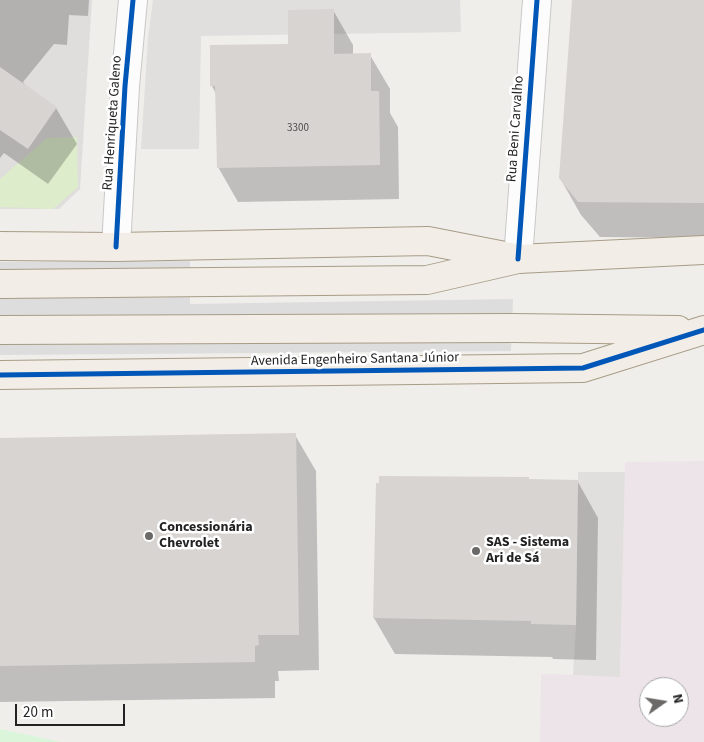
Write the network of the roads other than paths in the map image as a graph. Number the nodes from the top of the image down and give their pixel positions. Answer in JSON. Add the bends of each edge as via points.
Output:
{"nodes":[{"id":1,"x":133,"y":0,"type":"edge"},
{"id":2,"x":537,"y":0,"type":"edge"},
{"id":3,"x":0,"y":246,"type":"edge"},
{"id":4,"x":116,"y":247,"type":"junction"},
{"id":5,"x":704,"y":250,"type":"edge"},
{"id":6,"x":518,"y":259,"type":"junction"},
{"id":7,"x":0,"y":284,"type":"edge"},
{"id":8,"x":0,"y":330,"type":"edge"},
{"id":9,"x":703,"y":330,"type":"edge"},
{"id":10,"x":0,"y":375,"type":"edge"}],
"edges":[{"from":1,"to":4,"type":"street","name":"Rua Henriqueta Galeno"},
{"from":2,"to":6,"type":"street","name":"Rua Beni Carvalho"},
{"from":3,"to":4,"type":"main road"},
{"from":4,"to":6,"type":"main road","via":[[428,241]]},
{"from":5,"to":6,"type":"main road"},
{"from":6,"to":7,"type":"main road","via":[[427,280]]},
{"from":8,"to":9,"type":"main road"},
{"from":9,"to":10,"type":"main road","name":"Avenida Engenheiro Santana Júnior","via":[[583,368]]}]}
